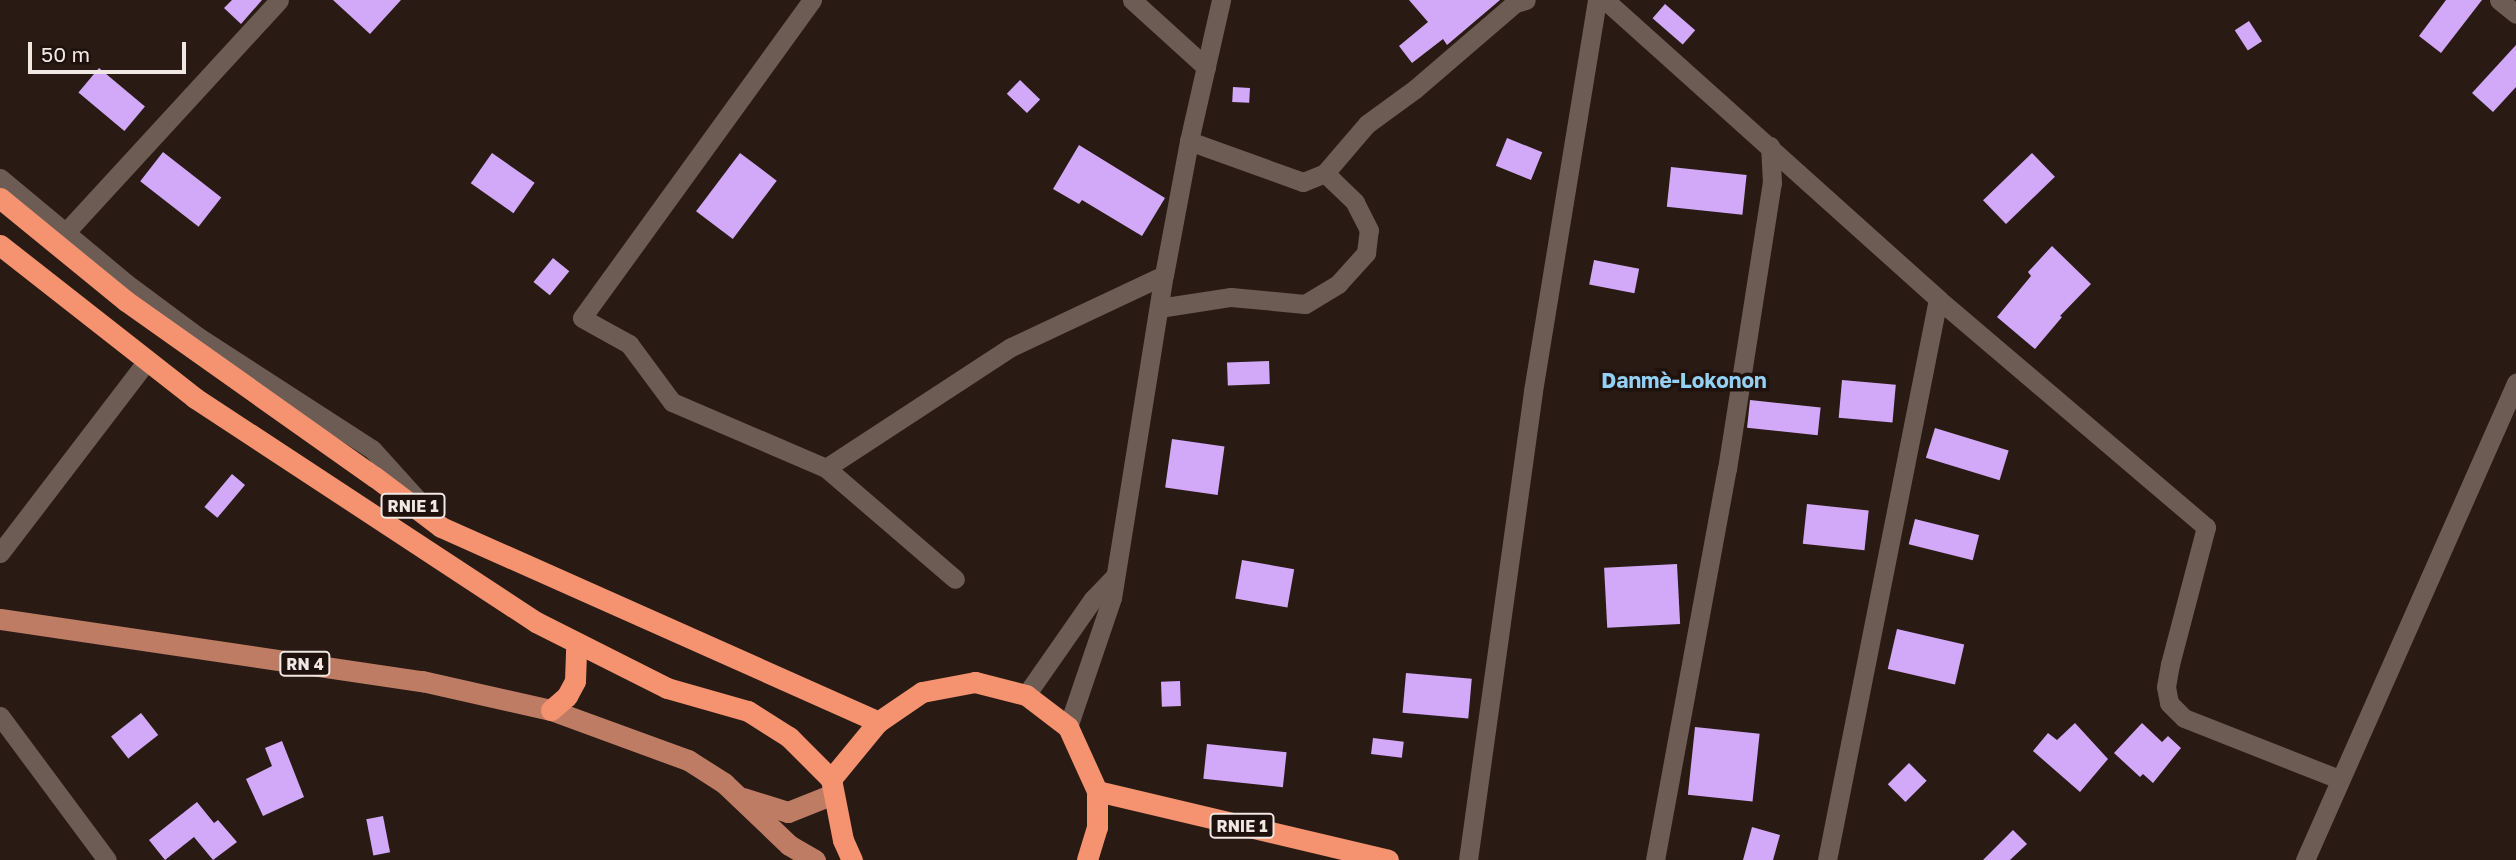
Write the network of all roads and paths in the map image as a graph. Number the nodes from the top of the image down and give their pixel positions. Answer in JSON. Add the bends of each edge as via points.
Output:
{"nodes":[{"id":1,"x":279,"y":0,"type":"edge"},
{"id":2,"x":812,"y":0,"type":"edge"},
{"id":3,"x":1132,"y":0,"type":"edge"},
{"id":4,"x":1221,"y":0,"type":"edge"},
{"id":5,"x":1526,"y":0,"type":"edge"},
{"id":6,"x":1597,"y":0,"type":"edge"},
{"id":7,"x":1605,"y":0,"type":"edge"},
{"id":8,"x":2499,"y":0,"type":"edge"},
{"id":9,"x":2516,"y":13,"type":"edge"},
{"id":10,"x":1206,"y":67,"type":"junction"},
{"id":11,"x":1189,"y":141,"type":"junction"},
{"id":12,"x":1770,"y":146,"type":"junction"},
{"id":13,"x":1325,"y":173,"type":"junction"},
{"id":14,"x":0,"y":178,"type":"edge"},
{"id":15,"x":0,"y":198,"type":"edge"},
{"id":16,"x":65,"y":233,"type":"junction"},
{"id":17,"x":1,"y":249,"type":"edge"},
{"id":18,"x":1164,"y":275,"type":"junction"},
{"id":19,"x":1938,"y":299,"type":"junction"},
{"id":20,"x":1159,"y":309,"type":"junction"},
{"id":21,"x":147,"y":361,"type":"junction"},
{"id":22,"x":2516,"y":383,"type":"edge"},
{"id":23,"x":826,"y":468,"type":"junction"},
{"id":24,"x":441,"y":527,"type":"junction"},
{"id":25,"x":0,"y":553,"type":"edge"},
{"id":26,"x":1114,"y":578,"type":"junction"},
{"id":27,"x":955,"y":579,"type":"dead end"},
{"id":28,"x":0,"y":619,"type":"edge"},
{"id":29,"x":576,"y":645,"type":"junction"},
{"id":30,"x":1026,"y":695,"type":"junction"},
{"id":31,"x":551,"y":710,"type":"junction"},
{"id":32,"x":0,"y":716,"type":"edge"},
{"id":33,"x":878,"y":722,"type":"junction"},
{"id":34,"x":1068,"y":727,"type":"junction"},
{"id":35,"x":2339,"y":779,"type":"junction"},
{"id":36,"x":832,"y":787,"type":"junction"},
{"id":37,"x":1097,"y":792,"type":"junction"},
{"id":38,"x":736,"y":796,"type":"junction"},
{"id":39,"x":107,"y":860,"type":"edge"},
{"id":40,"x":815,"y":860,"type":"edge"},
{"id":41,"x":852,"y":860,"type":"edge"},
{"id":42,"x":1087,"y":860,"type":"edge"},
{"id":43,"x":1388,"y":860,"type":"edge"},
{"id":44,"x":1468,"y":860,"type":"edge"},
{"id":45,"x":1656,"y":860,"type":"edge"},
{"id":46,"x":1828,"y":860,"type":"edge"},
{"id":47,"x":2305,"y":860,"type":"edge"}],
"edges":[{"from":1,"to":16,"type":"street"},
{"from":2,"to":23,"type":"street","via":[[582,318],[629,344],[672,402]]},
{"from":3,"to":10,"type":"street"},
{"from":4,"to":10,"type":"street"},
{"from":5,"to":13,"type":"street","via":[[1515,3],[1367,124]]},
{"from":6,"to":44,"type":"street","via":[[1532,391]]},
{"from":7,"to":12,"type":"street"},
{"from":8,"to":9,"type":"street"},
{"from":10,"to":11,"type":"street"},
{"from":11,"to":13,"type":"street","via":[[1303,182]]},
{"from":11,"to":18,"type":"street"},
{"from":12,"to":19,"type":"street"},
{"from":12,"to":45,"type":"street","via":[[1772,183],[1727,469]]},
{"from":13,"to":20,"type":"street","via":[[1355,202],[1369,230],[1366,253],[1338,284],[1305,304],[1231,297]]},
{"from":14,"to":16,"type":"street"},
{"from":15,"to":24,"type":"highway","number":"RNIE 1","via":[[126,302]]},
{"from":16,"to":24,"type":"street","via":[[197,336],[372,449]]},
{"from":17,"to":21,"type":"highway","number":"RNIE 1"},
{"from":18,"to":20,"type":"street"},
{"from":18,"to":23,"type":"street","via":[[1012,347]]},
{"from":19,"to":35,"type":"street","via":[[2206,527],[2166,687],[2169,703],[2184,718]]},
{"from":19,"to":46,"type":"street"},
{"from":20,"to":26,"type":"street"},
{"from":21,"to":25,"type":"street"},
{"from":21,"to":29,"type":"highway","number":"RNIE 1","via":[[195,398]]},
{"from":22,"to":35,"type":"street"},
{"from":23,"to":27,"type":"street"},
{"from":24,"to":33,"type":"highway","number":"RNIE 1"},
{"from":26,"to":30,"type":"street","via":[[1086,608]]},
{"from":26,"to":34,"type":"street","via":[[1106,621]]},
{"from":28,"to":31,"type":"main road","number":"RN 4","via":[[422,681]]},
{"from":29,"to":31,"type":"highway","via":[[575,681]]},
{"from":29,"to":36,"type":"highway","number":"RNIE 1","via":[[667,688],[748,711],[789,737]]},
{"from":30,"to":33,"type":"highway","via":[[975,682],[935,689],[922,692]]},
{"from":30,"to":34,"type":"highway"},
{"from":31,"to":38,"type":"main road","number":"RN 4","via":[[688,760]]},
{"from":32,"to":39,"type":"street"},
{"from":33,"to":36,"type":"highway"},
{"from":34,"to":37,"type":"highway"},
{"from":35,"to":47,"type":"street"},
{"from":36,"to":38,"type":"main road","number":"RN 4","via":[[788,812]]},
{"from":36,"to":41,"type":"highway"},
{"from":37,"to":42,"type":"highway","via":[[1097,827]]},
{"from":37,"to":43,"type":"highway","number":"RNIE 1"},
{"from":38,"to":40,"type":"main road","number":"RN 4","via":[[789,845]]}]}
